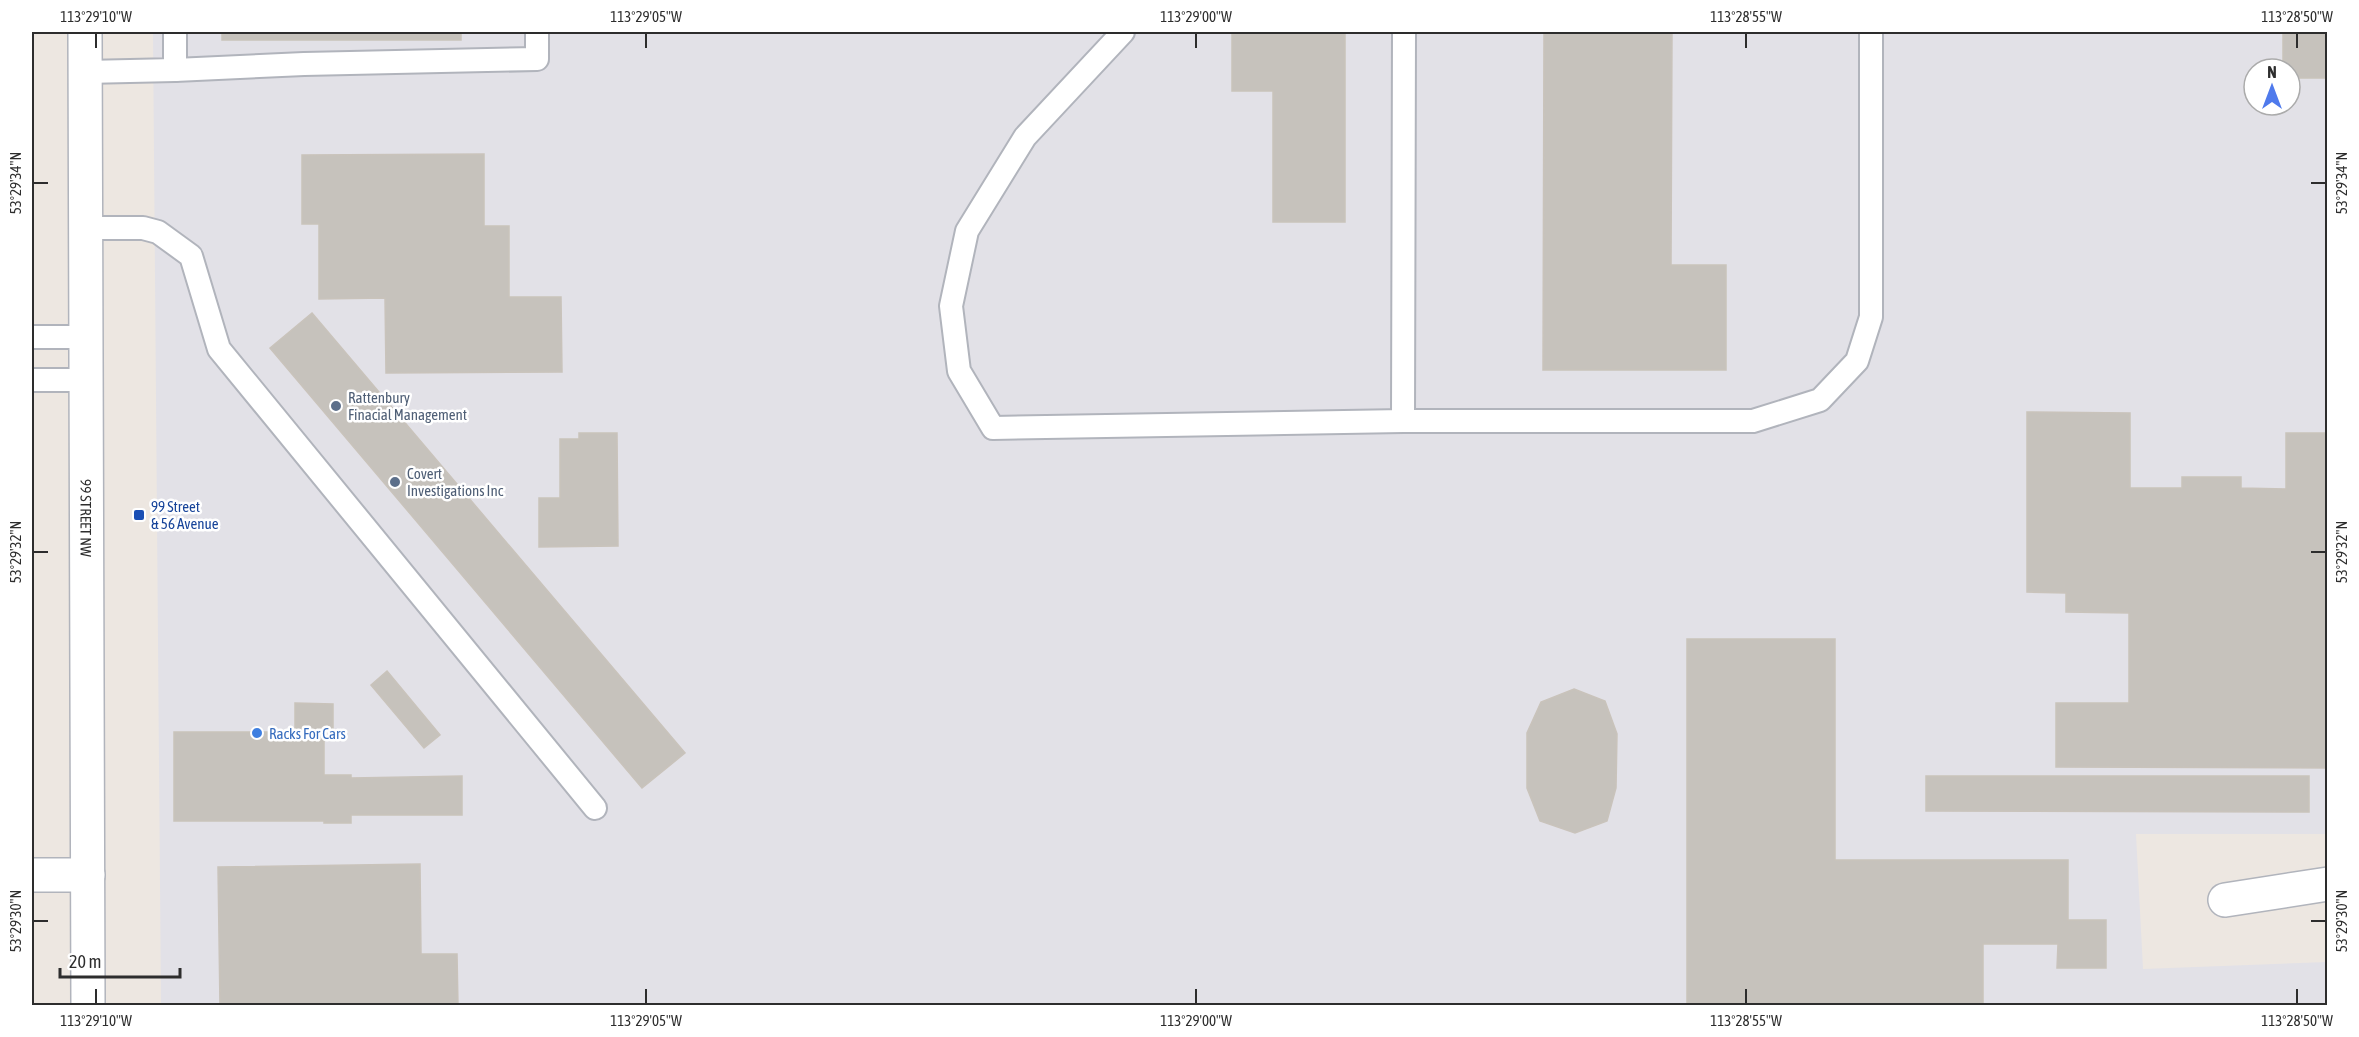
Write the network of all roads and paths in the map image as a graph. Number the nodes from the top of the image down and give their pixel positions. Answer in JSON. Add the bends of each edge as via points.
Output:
{"nodes":[{"id":1,"x":85,"y":32,"type":"edge"},
{"id":2,"x":175,"y":32,"type":"edge"},
{"id":3,"x":537,"y":32,"type":"edge"},
{"id":4,"x":1123,"y":32,"type":"edge"},
{"id":5,"x":1404,"y":32,"type":"edge"},
{"id":6,"x":1871,"y":32,"type":"edge"},
{"id":7,"x":175,"y":70,"type":"junction"},
{"id":8,"x":85,"y":72,"type":"junction"},
{"id":9,"x":85,"y":228,"type":"junction"},
{"id":10,"x":32,"y":337,"type":"edge"},
{"id":11,"x":86,"y":337,"type":"junction"},
{"id":12,"x":32,"y":380,"type":"edge"},
{"id":13,"x":86,"y":380,"type":"junction"},
{"id":14,"x":1403,"y":421,"type":"junction"},
{"id":15,"x":595,"y":808,"type":"dead end"},
{"id":16,"x":32,"y":875,"type":"edge"},
{"id":17,"x":88,"y":875,"type":"junction"},
{"id":18,"x":2328,"y":884,"type":"edge"},
{"id":19,"x":2225,"y":900,"type":"dead end"},
{"id":20,"x":88,"y":1005,"type":"edge"}],
"edges":[{"from":1,"to":8,"type":"main road","name":"99 STREET NW"},
{"from":2,"to":7,"type":"lane"},
{"from":3,"to":7,"type":"lane","via":[[537,60]]},
{"from":4,"to":14,"type":"lane","via":[[1025,137],[966,231],[951,306],[959,371],[993,428]]},
{"from":5,"to":14,"type":"lane"},
{"from":6,"to":14,"type":"lane","via":[[1871,316],[1857,361],[1820,400],[1753,421]]},
{"from":7,"to":8,"type":"lane"},
{"from":8,"to":9,"type":"main road","name":"99 STREET NW"},
{"from":9,"to":11,"type":"main road","name":"99 STREET NW"},
{"from":9,"to":15,"type":"lane","via":[[143,228],[158,232],[191,256],[219,349]]},
{"from":10,"to":11,"type":"lane"},
{"from":11,"to":13,"type":"main road","name":"99 STREET NW"},
{"from":12,"to":13,"type":"lane"},
{"from":13,"to":17,"type":"main road","name":"99 STREET NW"},
{"from":16,"to":17,"type":"main road"},
{"from":17,"to":20,"type":"main road","name":"99 STREET NW"},
{"from":18,"to":19,"type":"main road"}]}
